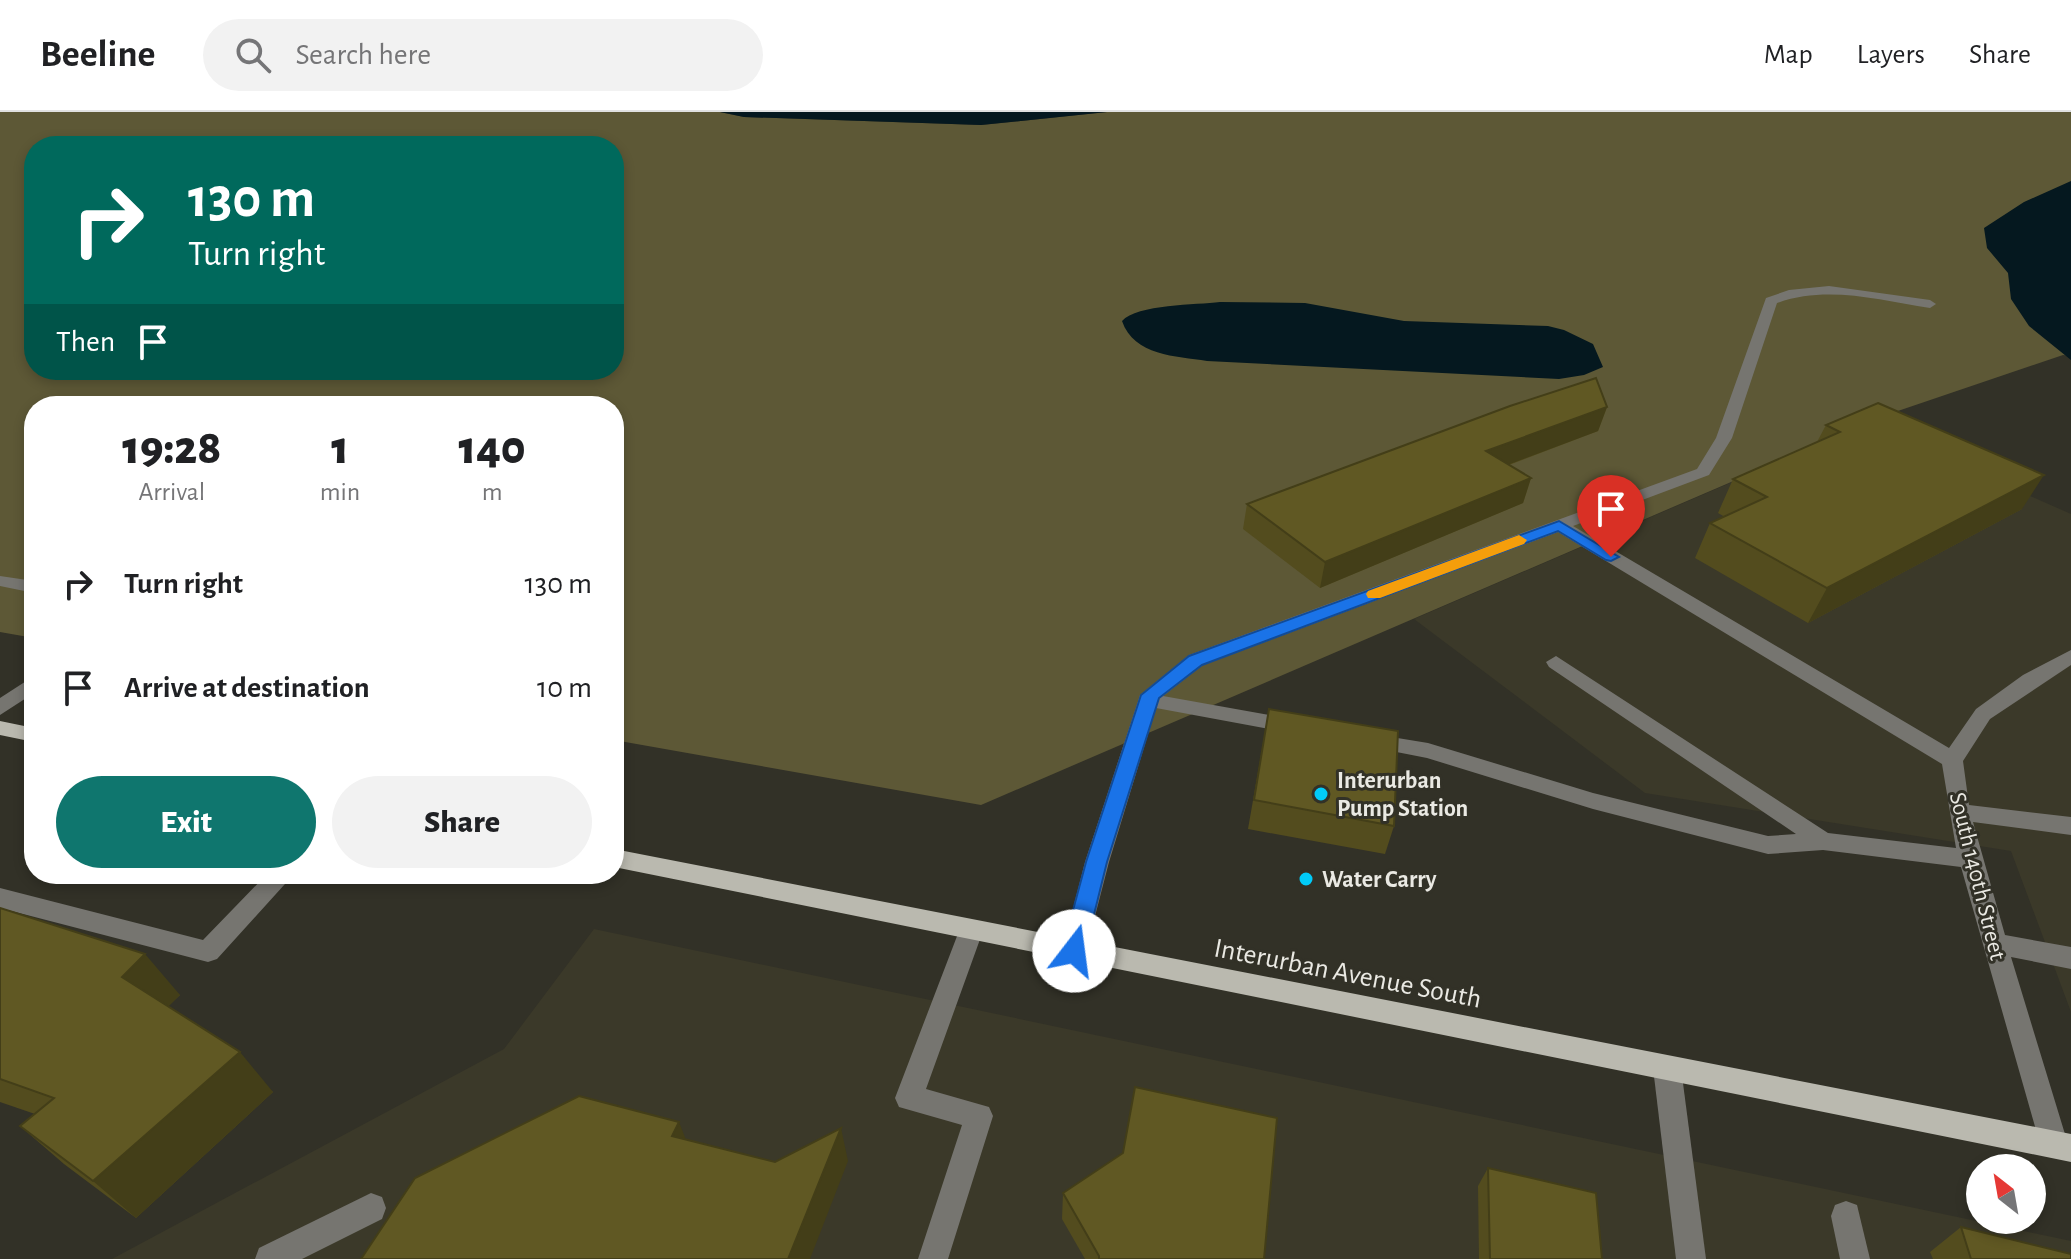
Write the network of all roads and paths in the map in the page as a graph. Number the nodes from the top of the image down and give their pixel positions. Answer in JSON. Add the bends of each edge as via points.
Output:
{"nodes":[{"id":1,"x":1930,"y":304,"type":"dead end"},
{"id":2,"x":1559,"y":525,"type":"junction"},
{"id":3,"x":0,"y":581,"type":"edge"},
{"id":4,"x":24,"y":585,"type":"edge"},
{"id":5,"x":2071,"y":656,"type":"edge"},
{"id":6,"x":1556,"y":662,"type":"dead end"},
{"id":7,"x":24,"y":690,"type":"edge"},
{"id":8,"x":1149,"y":700,"type":"junction"},
{"id":9,"x":0,"y":708,"type":"edge"},
{"id":10,"x":0,"y":728,"type":"edge"},
{"id":11,"x":1320,"y":731,"type":"edge"},
{"id":12,"x":24,"y":733,"type":"edge"},
{"id":13,"x":1351,"y":737,"type":"edge"},
{"id":14,"x":1952,"y":760,"type":"junction"},
{"id":15,"x":1959,"y":812,"type":"junction"},
{"id":16,"x":2071,"y":826,"type":"edge"},
{"id":17,"x":1823,"y":841,"type":"junction"},
{"id":18,"x":1970,"y":859,"type":"junction"},
{"id":19,"x":624,"y":860,"type":"edge"},
{"id":20,"x":273,"y":884,"type":"edge"},
{"id":21,"x":0,"y":898,"type":"edge"},
{"id":22,"x":971,"y":931,"type":"junction"},
{"id":23,"x":1993,"y":943,"type":"junction"},
{"id":24,"x":1074,"y":951,"type":"junction"},
{"id":25,"x":2071,"y":958,"type":"edge"},
{"id":26,"x":1667,"y":1068,"type":"junction"},
{"id":27,"x":2063,"y":1146,"type":"edge"},
{"id":28,"x":371,"y":1208,"type":"dead end"},
{"id":29,"x":1846,"y":1216,"type":"dead end"},
{"id":30,"x":270,"y":1259,"type":"edge"},
{"id":31,"x":933,"y":1259,"type":"edge"},
{"id":32,"x":1691,"y":1259,"type":"edge"},
{"id":33,"x":1855,"y":1259,"type":"edge"}],
"edges":[{"from":1,"to":2,"type":"street","via":[[1831,290],[1771,301],[1724,438],[1703,472]]},
{"from":2,"to":8,"type":"street","via":[[1196,660]]},
{"from":2,"to":14,"type":"street"},
{"from":3,"to":4,"type":"street"},
{"from":5,"to":14,"type":"street","name":"South 140th Street","via":[[1983,714]]},
{"from":6,"to":17,"type":"street"},
{"from":7,"to":9,"type":"street"},
{"from":8,"to":11,"type":"street"},
{"from":8,"to":24,"type":"street"},
{"from":10,"to":12,"type":"main road"},
{"from":13,"to":17,"type":"street","via":[[1428,751],[1593,801],[1768,845]]},
{"from":14,"to":15,"type":"street","name":"South 140th Street"},
{"from":15,"to":16,"type":"street"},
{"from":15,"to":18,"type":"street","name":"South 140th Street"},
{"from":17,"to":18,"type":"street"},
{"from":18,"to":23,"type":"street","name":"South 140th Street"},
{"from":19,"to":22,"type":"main road","name":"Interurban Avenue South"},
{"from":20,"to":21,"type":"street","via":[[208,952]]},
{"from":22,"to":24,"type":"main road","name":"Interurban Avenue South"},
{"from":22,"to":31,"type":"street","via":[[909,1098],[979,1116]]},
{"from":23,"to":25,"type":"street"},
{"from":23,"to":27,"type":"street","name":"South 140th Street"},
{"from":24,"to":26,"type":"main road","name":"Interurban Avenue South"},
{"from":26,"to":27,"type":"main road","name":"Interurban Avenue South"},
{"from":26,"to":32,"type":"street"},
{"from":28,"to":30,"type":"street"},
{"from":29,"to":33,"type":"street"}]}
